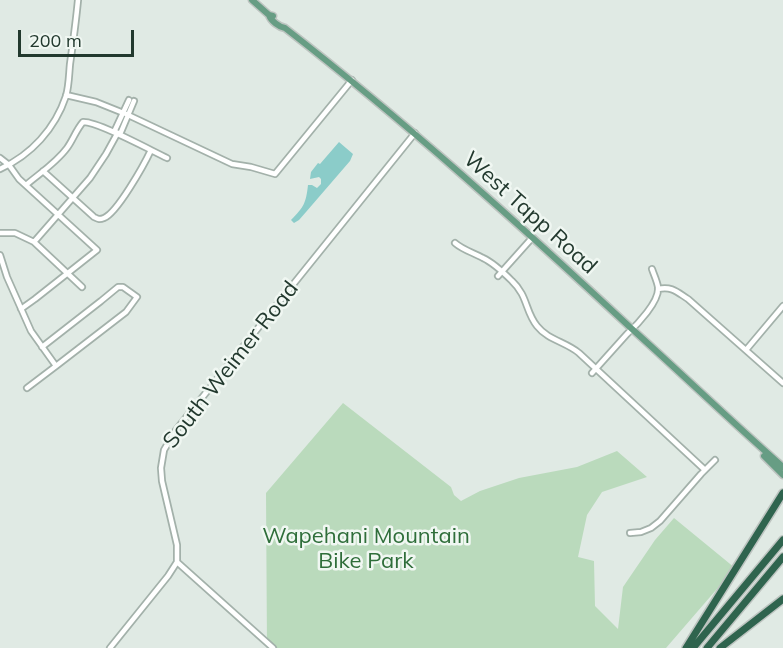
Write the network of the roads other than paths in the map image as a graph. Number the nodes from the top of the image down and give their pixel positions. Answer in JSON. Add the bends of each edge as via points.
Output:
{"nodes":[{"id":1,"x":78,"y":0,"type":"edge"},
{"id":2,"x":252,"y":0,"type":"edge"},
{"id":3,"x":352,"y":80,"type":"junction"},
{"id":4,"x":66,"y":95,"type":"junction"},
{"id":5,"x":132,"y":101,"type":"dead end"},
{"id":6,"x":126,"y":114,"type":"junction"},
{"id":7,"x":415,"y":133,"type":"junction"},
{"id":8,"x":117,"y":134,"type":"junction"},
{"id":9,"x":151,"y":150,"type":"junction"},
{"id":10,"x":0,"y":158,"type":"edge"},
{"id":11,"x":167,"y":158,"type":"dead end"},
{"id":12,"x":9,"y":165,"type":"junction"},
{"id":13,"x":0,"y":169,"type":"edge"},
{"id":14,"x":43,"y":171,"type":"junction"},
{"id":15,"x":26,"y":185,"type":"junction"},
{"id":16,"x":72,"y":197,"type":"junction"},
{"id":17,"x":58,"y":213,"type":"junction"},
{"id":18,"x":0,"y":233,"type":"edge"},
{"id":19,"x":532,"y":238,"type":"junction"},
{"id":20,"x":34,"y":242,"type":"junction"},
{"id":21,"x":455,"y":243,"type":"dead end"},
{"id":22,"x":0,"y":255,"type":"edge"},
{"id":23,"x":652,"y":269,"type":"dead end"},
{"id":24,"x":68,"y":273,"type":"junction"},
{"id":25,"x":500,"y":274,"type":"junction"},
{"id":26,"x":81,"y":287,"type":"dead end"},
{"id":27,"x":658,"y":289,"type":"junction"},
{"id":28,"x":783,"y":306,"type":"edge"},
{"id":29,"x":21,"y":309,"type":"junction"},
{"id":30,"x":633,"y":329,"type":"junction"},
{"id":31,"x":42,"y":347,"type":"junction"},
{"id":32,"x":746,"y":350,"type":"junction"},
{"id":33,"x":56,"y":366,"type":"junction"},
{"id":34,"x":594,"y":371,"type":"junction"},
{"id":35,"x":783,"y":383,"type":"edge"},
{"id":36,"x":27,"y":388,"type":"dead end"},
{"id":37,"x":744,"y":433,"type":"junction"},
{"id":38,"x":715,"y":460,"type":"dead end"},
{"id":39,"x":783,"y":461,"type":"edge"},
{"id":40,"x":783,"y":467,"type":"edge"},
{"id":41,"x":705,"y":470,"type":"junction"},
{"id":42,"x":783,"y":475,"type":"edge"},
{"id":43,"x":783,"y":493,"type":"edge"},
{"id":44,"x":630,"y":533,"type":"dead end"},
{"id":45,"x":783,"y":540,"type":"edge"},
{"id":46,"x":783,"y":557,"type":"edge"},
{"id":47,"x":177,"y":562,"type":"junction"},
{"id":48,"x":783,"y":599,"type":"edge"},
{"id":49,"x":110,"y":648,"type":"edge"},
{"id":50,"x":273,"y":648,"type":"edge"},
{"id":51,"x":686,"y":648,"type":"edge"},
{"id":52,"x":693,"y":648,"type":"edge"},
{"id":53,"x":707,"y":648,"type":"edge"},
{"id":54,"x":720,"y":648,"type":"edge"}],
"edges":[{"from":1,"to":4,"type":"street"},
{"from":2,"to":3,"type":"main road","name":"West Tapp Road","via":[[280,27]]},
{"from":3,"to":6,"type":"street","via":[[275,174],[232,164]]},
{"from":3,"to":7,"type":"main road","name":"West Tapp Road"},
{"from":4,"to":6,"type":"street"},
{"from":4,"to":12,"type":"street","via":[[49,130],[25,155]]},
{"from":5,"to":6,"type":"street"},
{"from":6,"to":8,"type":"street"},
{"from":7,"to":19,"type":"main road","name":"West Tapp Road"},
{"from":7,"to":47,"type":"street","name":"South Weimer Road","via":[[166,445],[161,475],[177,545]]},
{"from":8,"to":9,"type":"street"},
{"from":8,"to":14,"type":"street","via":[[83,123],[66,149]]},
{"from":8,"to":16,"type":"street","via":[[95,170]]},
{"from":9,"to":11,"type":"street"},
{"from":9,"to":16,"type":"street","via":[[137,178],[107,217],[94,217]]},
{"from":10,"to":12,"type":"street"},
{"from":12,"to":13,"type":"street"},
{"from":12,"to":15,"type":"street"},
{"from":14,"to":15,"type":"street"},
{"from":14,"to":16,"type":"street"},
{"from":15,"to":17,"type":"street"},
{"from":16,"to":17,"type":"street"},
{"from":17,"to":20,"type":"street"},
{"from":17,"to":24,"type":"street","via":[[97,250]]},
{"from":18,"to":20,"type":"street","via":[[15,233]]},
{"from":19,"to":25,"type":"street"},
{"from":19,"to":30,"type":"main road","name":"West Tapp Road"},
{"from":20,"to":24,"type":"street"},
{"from":21,"to":25,"type":"street","via":[[489,261]]},
{"from":22,"to":29,"type":"street"},
{"from":23,"to":27,"type":"street"},
{"from":24,"to":26,"type":"street"},
{"from":24,"to":29,"type":"street"},
{"from":25,"to":34,"type":"street","via":[[522,292],[539,329],[576,350]]},
{"from":27,"to":30,"type":"street","via":[[653,304]]},
{"from":27,"to":32,"type":"street","via":[[666,287],[688,299]]},
{"from":28,"to":32,"type":"street"},
{"from":29,"to":31,"type":"street"},
{"from":30,"to":34,"type":"street"},
{"from":30,"to":37,"type":"main road","name":"West Tapp Road"},
{"from":31,"to":33,"type":"street"},
{"from":31,"to":33,"type":"street","via":[[113,289],[123,287],[137,297],[119,318]]},
{"from":32,"to":35,"type":"street"},
{"from":33,"to":36,"type":"street"},
{"from":34,"to":41,"type":"street"},
{"from":37,"to":39,"type":"main road","name":"West Tapp Road"},
{"from":37,"to":40,"type":"main road","name":"West Tapp Road"},
{"from":37,"to":42,"type":"main road"},
{"from":38,"to":41,"type":"street"},
{"from":41,"to":44,"type":"street","via":[[660,521],[641,532]]},
{"from":43,"to":51,"type":"highway"},
{"from":45,"to":52,"type":"highway"},
{"from":46,"to":53,"type":"highway"},
{"from":47,"to":49,"type":"street"},
{"from":47,"to":50,"type":"street"},
{"from":48,"to":54,"type":"highway"}]}
